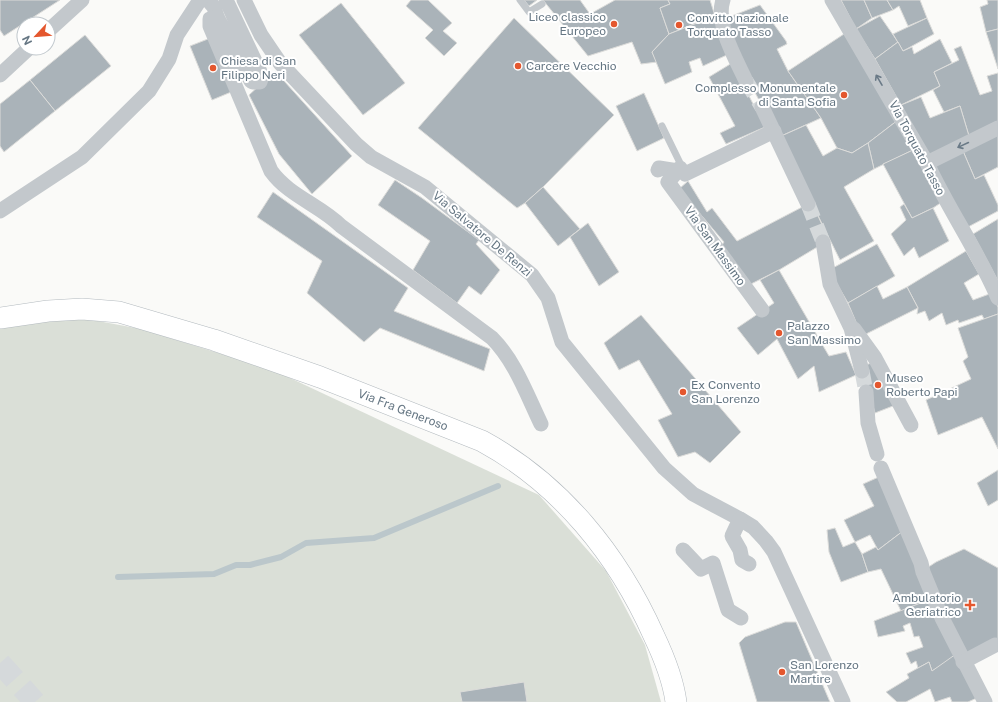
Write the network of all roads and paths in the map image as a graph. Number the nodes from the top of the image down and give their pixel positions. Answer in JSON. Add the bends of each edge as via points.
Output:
{"nodes":[{"id":1,"x":82,"y":0,"type":"edge"},
{"id":2,"x":200,"y":0,"type":"edge"},
{"id":3,"x":208,"y":0,"type":"edge"},
{"id":4,"x":226,"y":0,"type":"edge"},
{"id":5,"x":244,"y":0,"type":"edge"},
{"id":6,"x":520,"y":0,"type":"edge"},
{"id":7,"x":832,"y":0,"type":"edge"},
{"id":8,"x":542,"y":4,"type":"dead end"},
{"id":9,"x":721,"y":4,"type":"edge"},
{"id":10,"x":217,"y":17,"type":"junction"},
{"id":11,"x":56,"y":24,"type":"edge"},
{"id":12,"x":21,"y":56,"type":"edge"},
{"id":13,"x":0,"y":75,"type":"edge"},
{"id":14,"x":746,"y":80,"type":"tunnel mouth"},
{"id":15,"x":762,"y":107,"type":"tunnel mouth"},
{"id":16,"x":662,"y":126,"type":"dead end"},
{"id":17,"x":998,"y":128,"type":"edge"},
{"id":18,"x":774,"y":131,"type":"junction"},
{"id":19,"x":927,"y":163,"type":"junction"},
{"id":20,"x":658,"y":170,"type":"dead end"},
{"id":21,"x":677,"y":176,"type":"junction"},
{"id":22,"x":282,"y":196,"type":"dead end"},
{"id":23,"x":808,"y":204,"type":"tunnel mouth"},
{"id":24,"x":0,"y":211,"type":"edge"},
{"id":25,"x":340,"y":225,"type":"junction"},
{"id":26,"x":823,"y":242,"type":"tunnel mouth"},
{"id":27,"x":998,"y":298,"type":"edge"},
{"id":28,"x":762,"y":310,"type":"dead end"},
{"id":29,"x":0,"y":318,"type":"edge"},
{"id":30,"x":851,"y":328,"type":"junction"},
{"id":31,"x":862,"y":371,"type":"tunnel mouth"},
{"id":32,"x":866,"y":392,"type":"tunnel mouth"},
{"id":33,"x":542,"y":424,"type":"dead end"},
{"id":34,"x":911,"y":425,"type":"dead end"},
{"id":35,"x":877,"y":454,"type":"dead end"},
{"id":36,"x":882,"y":468,"type":"dead end"},
{"id":37,"x":740,"y":519,"type":"junction"},
{"id":38,"x":683,"y":550,"type":"dead end"},
{"id":39,"x":750,"y":564,"type":"dead end"},
{"id":40,"x":741,"y":618,"type":"dead end"},
{"id":41,"x":995,"y":645,"type":"dead end"},
{"id":42,"x":963,"y":662,"type":"junction"},
{"id":43,"x":676,"y":702,"type":"edge"},
{"id":44,"x":843,"y":702,"type":"edge"},
{"id":45,"x":985,"y":702,"type":"edge"}],
"edges":[{"from":1,"to":11,"type":"street"},
{"from":2,"to":24,"type":"street","via":[[177,35],[168,60],[149,91],[82,157]]},
{"from":3,"to":10,"type":"street","via":[[214,7]]},
{"from":4,"to":10,"type":"street","via":[[262,76],[260,82],[251,80]]},
{"from":5,"to":37,"type":"street","name":"Via Salvatore De Renzi","via":[[261,35],[280,63],[356,144],[371,157],[425,187],[532,275],[548,298],[562,342],[664,468],[694,494]]},
{"from":6,"to":8,"type":"lane","via":[[530,12]]},
{"from":19,"to":7,"type":"street","name":"Via Torquato Tasso","one_way":true},
{"from":9,"to":14,"type":"street","via":[[726,37]]},
{"from":10,"to":25,"type":"street","via":[[210,19],[210,26],[272,171],[286,188]]},
{"from":12,"to":13,"type":"street"},
{"from":15,"to":18,"type":"street"},
{"from":16,"to":21,"type":"lane"},
{"from":17,"to":19,"type":"street","one_way":true},
{"from":18,"to":21,"type":"street"},
{"from":18,"to":23,"type":"street"},
{"from":19,"to":27,"type":"street","name":"Via Torquato Tasso"},
{"from":20,"to":21,"type":"street","via":[[659,168]]},
{"from":21,"to":28,"type":"street","name":"Via San Massimo"},
{"from":22,"to":25,"type":"street","via":[[332,230]]},
{"from":25,"to":33,"type":"street","via":[[501,347]]},
{"from":26,"to":30,"type":"street","via":[[830,284]]},
{"from":29,"to":43,"type":"main road","name":"Via Fra Generoso","via":[[48,311],[119,312],[214,340],[320,377],[496,448],[546,484],[588,527],[620,572],[643,611],[667,664]]},
{"from":30,"to":31,"type":"street"},
{"from":30,"to":34,"type":"street","via":[[857,331],[875,358]]},
{"from":32,"to":35,"type":"street","via":[[868,423]]},
{"from":36,"to":42,"type":"street","via":[[923,572]]},
{"from":37,"to":39,"type":"street","via":[[732,536],[742,560]]},
{"from":37,"to":44,"type":"street","name":"Via Salvatore De Renzi","via":[[753,527],[774,552]]},
{"from":38,"to":40,"type":"street","via":[[701,569],[713,563],[728,610]]},
{"from":41,"to":42,"type":"street"},
{"from":42,"to":45,"type":"street"}]}
